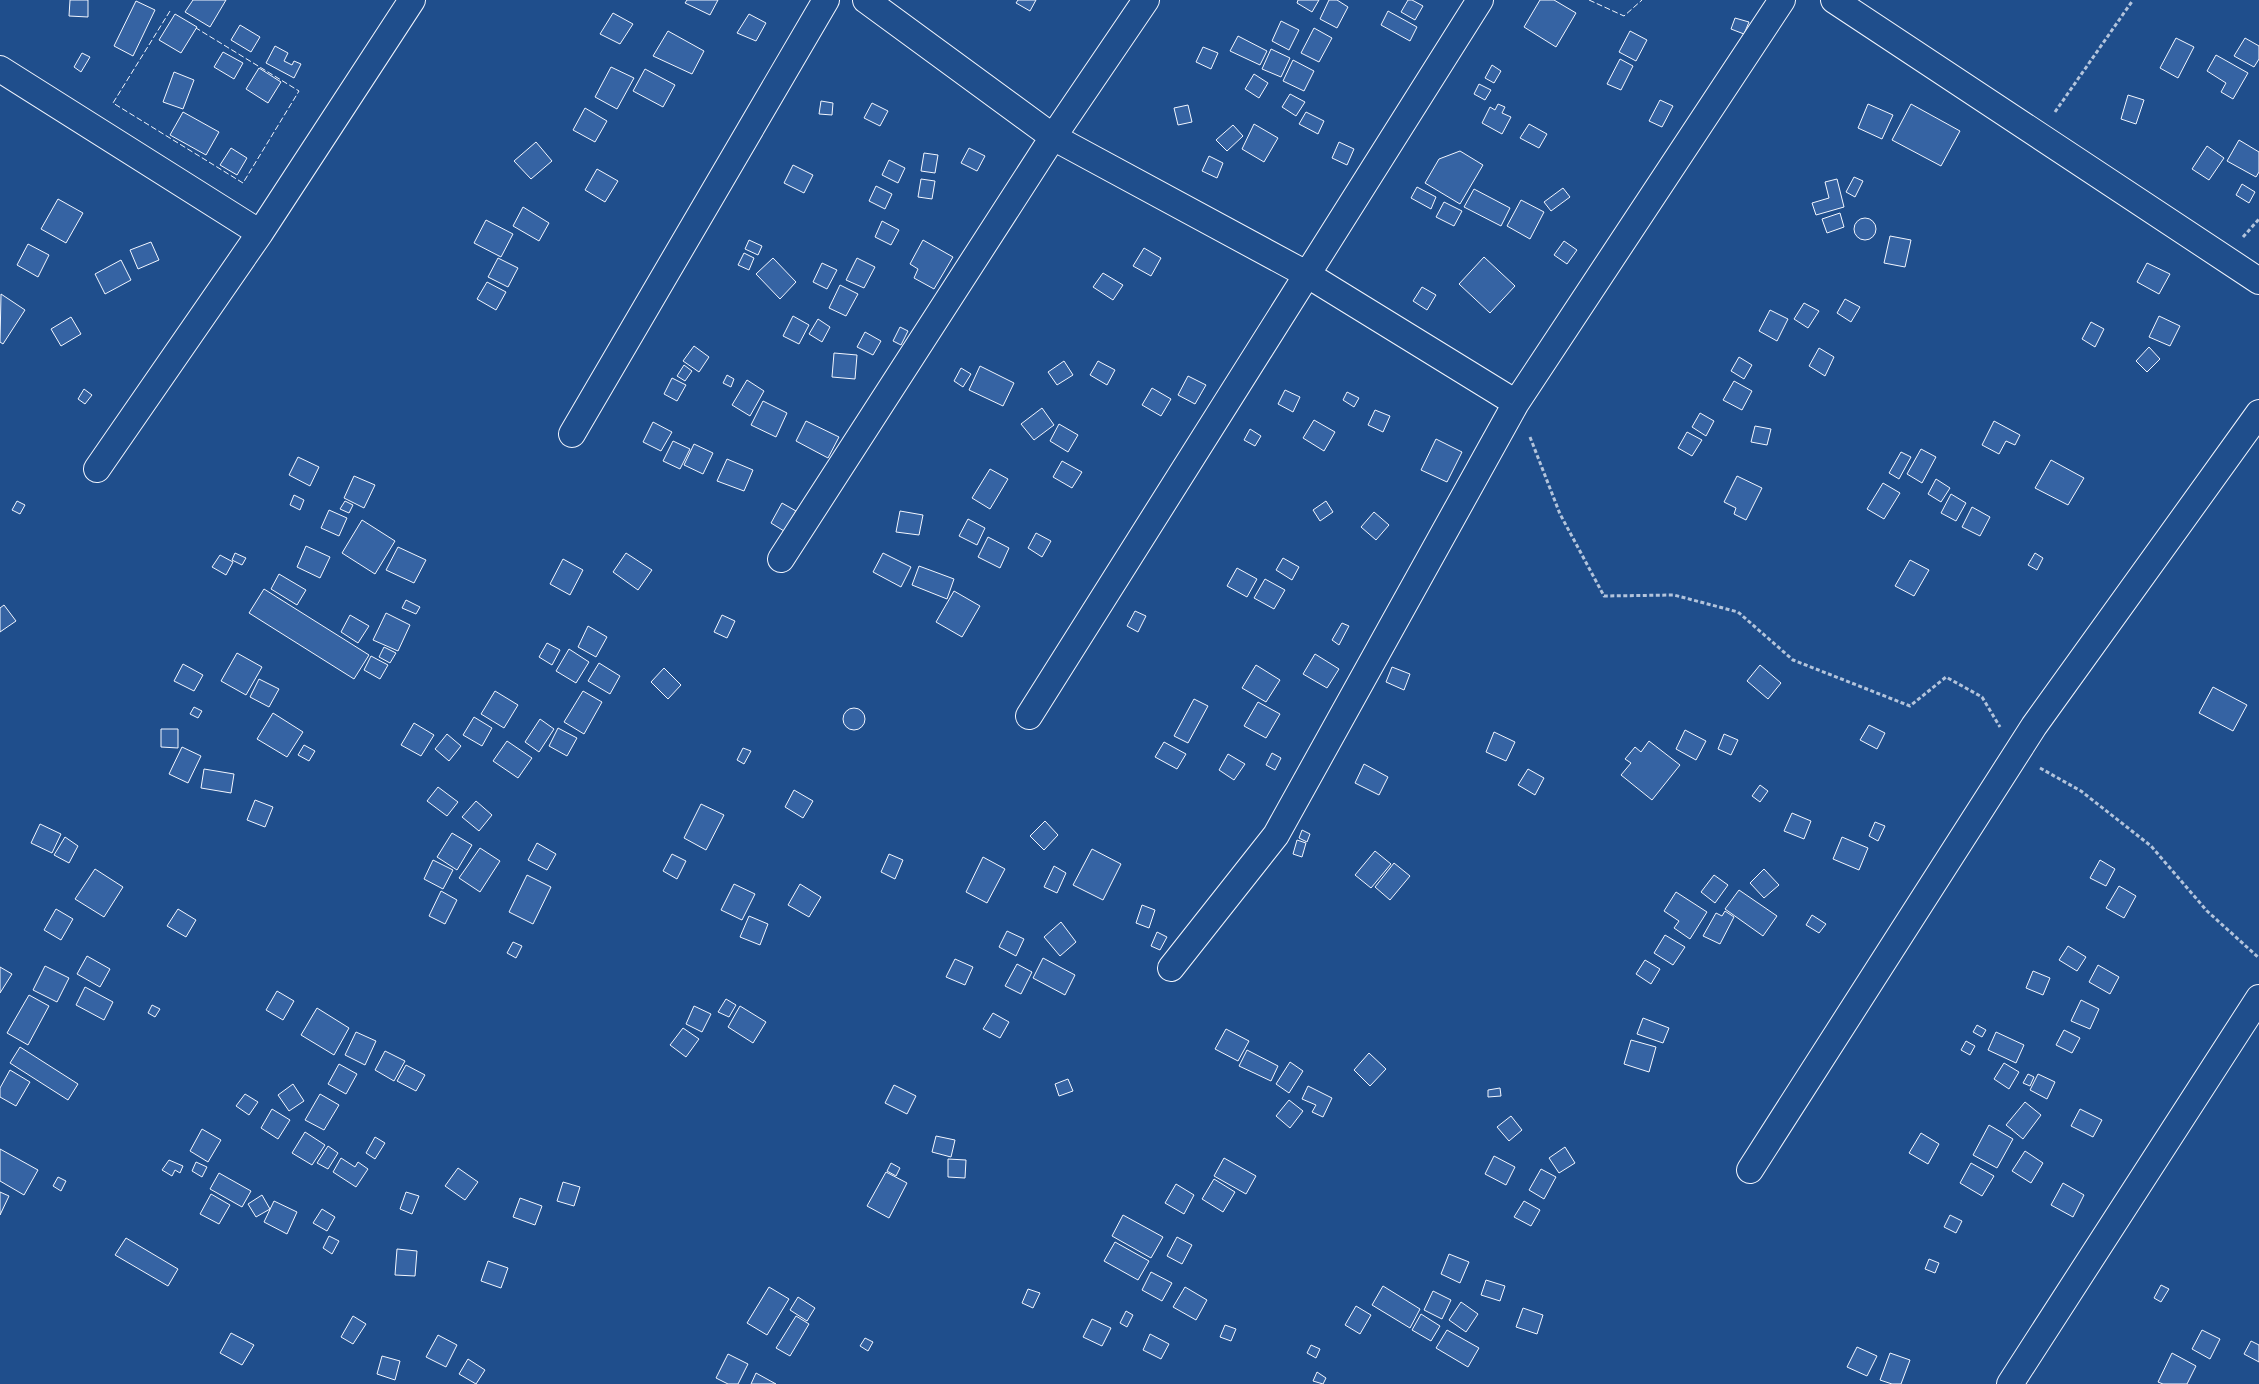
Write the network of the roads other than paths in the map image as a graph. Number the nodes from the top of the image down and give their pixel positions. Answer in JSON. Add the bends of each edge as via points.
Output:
{"nodes":[{"id":1,"x":412,"y":0,"type":"edge"},
{"id":2,"x":826,"y":0,"type":"edge"},
{"id":3,"x":866,"y":0,"type":"edge"},
{"id":4,"x":1146,"y":0,"type":"edge"},
{"id":5,"x":1480,"y":0,"type":"edge"},
{"id":6,"x":1782,"y":0,"type":"edge"},
{"id":7,"x":1834,"y":0,"type":"edge"},
{"id":8,"x":0,"y":69,"type":"edge"},
{"id":9,"x":1053,"y":137,"type":"junction"},
{"id":10,"x":260,"y":233,"type":"junction"},
{"id":11,"x":1308,"y":274,"type":"junction"},
{"id":12,"x":2259,"y":281,"type":"edge"},
{"id":13,"x":1516,"y":404,"type":"junction"},
{"id":14,"x":2259,"y":413,"type":"edge"},
{"id":15,"x":572,"y":434,"type":"dead end"},
{"id":16,"x":97,"y":469,"type":"dead end"},
{"id":17,"x":781,"y":559,"type":"dead end"},
{"id":18,"x":1029,"y":716,"type":"dead end"},
{"id":19,"x":1171,"y":968,"type":"dead end"},
{"id":20,"x":2259,"y":998,"type":"edge"},
{"id":21,"x":1750,"y":1170,"type":"dead end"},
{"id":22,"x":2010,"y":1384,"type":"edge"}],
"edges":[{"from":1,"to":10,"type":"street"},
{"from":2,"to":15,"type":"street"},
{"from":3,"to":9,"type":"street"},
{"from":4,"to":9,"type":"street"},
{"from":5,"to":11,"type":"street"},
{"from":6,"to":13,"type":"street"},
{"from":7,"to":12,"type":"street"},
{"from":8,"to":10,"type":"street"},
{"from":9,"to":11,"type":"street"},
{"from":9,"to":17,"type":"street"},
{"from":10,"to":16,"type":"street"},
{"from":11,"to":13,"type":"street"},
{"from":11,"to":18,"type":"street"},
{"from":13,"to":19,"type":"street","via":[[1276,835]]},
{"from":14,"to":21,"type":"street","via":[[2016,754]]},
{"from":20,"to":22,"type":"street"}]}
